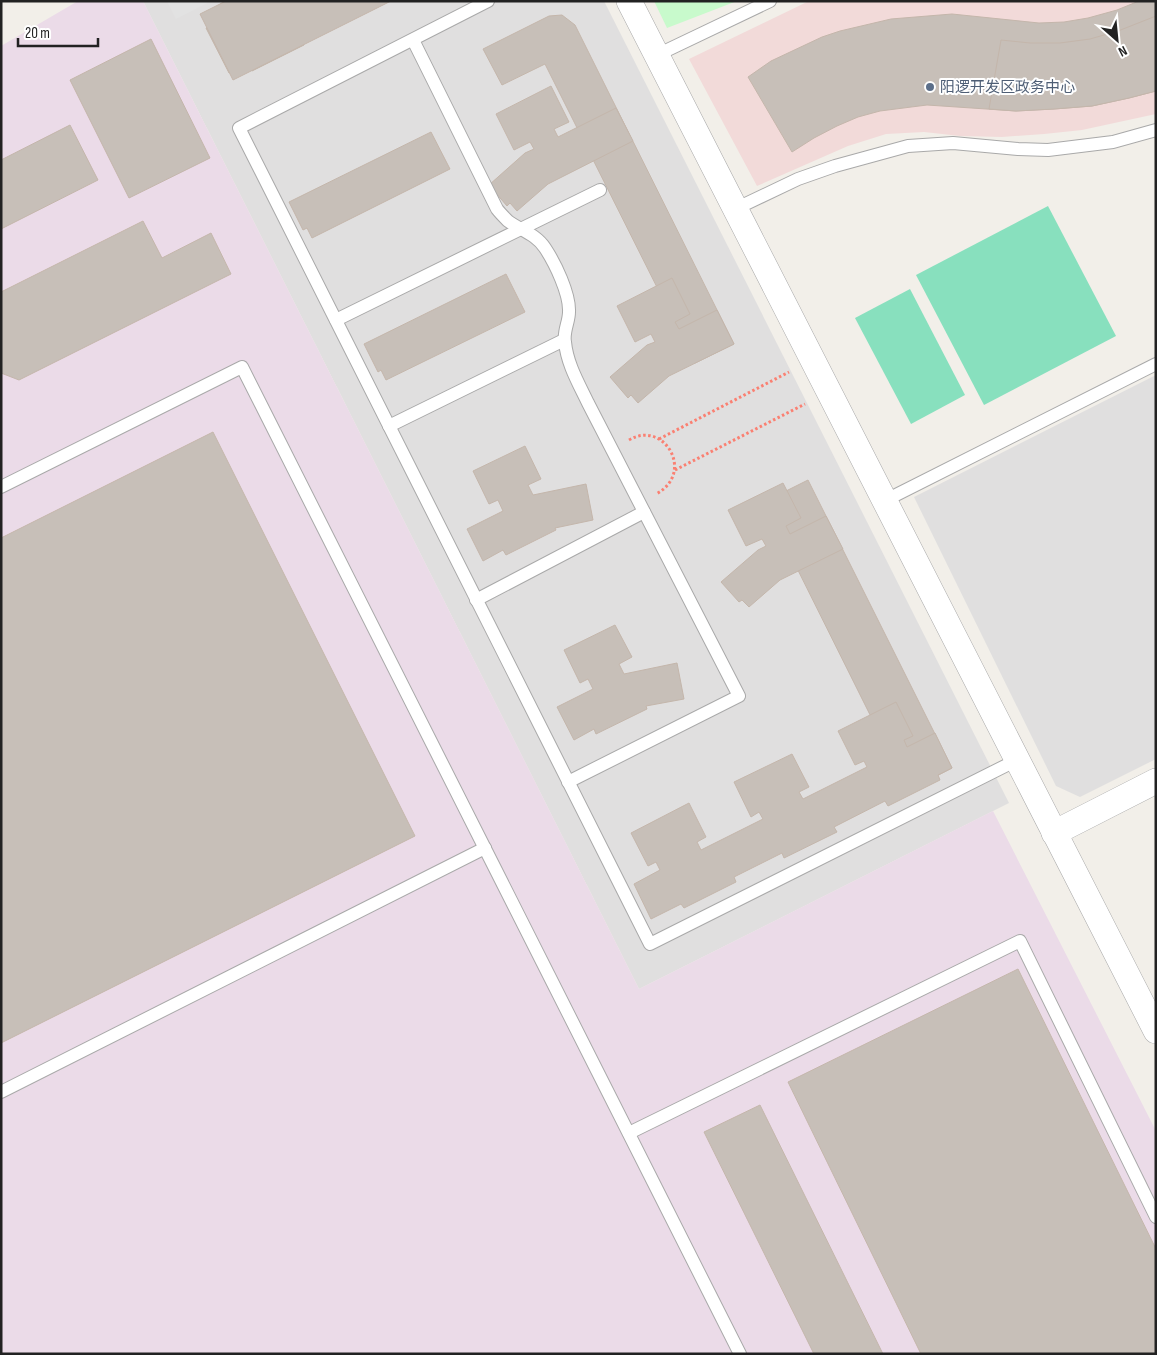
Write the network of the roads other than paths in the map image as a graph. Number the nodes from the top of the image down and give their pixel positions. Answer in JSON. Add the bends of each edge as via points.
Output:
{"nodes":[{"id":1,"x":488,"y":1,"type":"edge"},
{"id":2,"x":629,"y":1,"type":"edge"},
{"id":3,"x":770,"y":1,"type":"edge"},
{"id":4,"x":413,"y":40,"type":"junction"},
{"id":5,"x":657,"y":55,"type":"junction"},
{"id":6,"x":1156,"y":130,"type":"edge"},
{"id":7,"x":600,"y":190,"type":"dead end"},
{"id":8,"x":736,"y":209,"type":"junction"},
{"id":9,"x":521,"y":229,"type":"junction"},
{"id":10,"x":336,"y":320,"type":"junction"},
{"id":11,"x":564,"y":340,"type":"junction"},
{"id":12,"x":1156,"y":364,"type":"edge"},
{"id":13,"x":389,"y":426,"type":"junction"},
{"id":14,"x":1,"y":487,"type":"edge"},
{"id":15,"x":884,"y":501,"type":"junction"},
{"id":16,"x":644,"y":512,"type":"junction"},
{"id":17,"x":476,"y":600,"type":"junction"},
{"id":18,"x":1017,"y":760,"type":"junction"},
{"id":19,"x":1156,"y":781,"type":"edge"},
{"id":20,"x":568,"y":782,"type":"junction"},
{"id":21,"x":1054,"y":834,"type":"junction"},
{"id":22,"x":485,"y":848,"type":"junction"},
{"id":23,"x":1156,"y":1031,"type":"edge"},
{"id":24,"x":1,"y":1092,"type":"edge"},
{"id":25,"x":629,"y":1133,"type":"junction"},
{"id":26,"x":1156,"y":1217,"type":"edge"},
{"id":27,"x":740,"y":1354,"type":"edge"}],
"edges":[{"from":1,"to":4,"type":"lane"},
{"from":2,"to":5,"type":"street"},
{"from":3,"to":5,"type":"lane"},
{"from":4,"to":9,"type":"lane","via":[[497,210]]},
{"from":4,"to":10,"type":"lane","via":[[239,128]]},
{"from":5,"to":8,"type":"street"},
{"from":6,"to":8,"type":"lane","via":[[1113,142],[1048,150],[953,143],[908,146],[798,179]]},
{"from":7,"to":9,"type":"lane"},
{"from":8,"to":15,"type":"street"},
{"from":9,"to":10,"type":"lane"},
{"from":9,"to":11,"type":"lane","via":[[545,248],[563,284],[569,304]]},
{"from":10,"to":13,"type":"lane"},
{"from":11,"to":13,"type":"lane"},
{"from":11,"to":16,"type":"lane","via":[[567,357],[588,404]]},
{"from":12,"to":15,"type":"lane"},
{"from":13,"to":17,"type":"lane"},
{"from":14,"to":22,"type":"lane","via":[[242,367]]},
{"from":15,"to":18,"type":"street"},
{"from":16,"to":17,"type":"lane"},
{"from":16,"to":20,"type":"lane","via":[[739,696]]},
{"from":17,"to":20,"type":"lane"},
{"from":18,"to":20,"type":"lane","via":[[650,944]]},
{"from":18,"to":21,"type":"street"},
{"from":19,"to":21,"type":"street"},
{"from":21,"to":23,"type":"street"},
{"from":22,"to":24,"type":"lane"},
{"from":22,"to":25,"type":"lane"},
{"from":25,"to":26,"type":"lane","via":[[1020,941]]},
{"from":25,"to":27,"type":"lane"}]}
